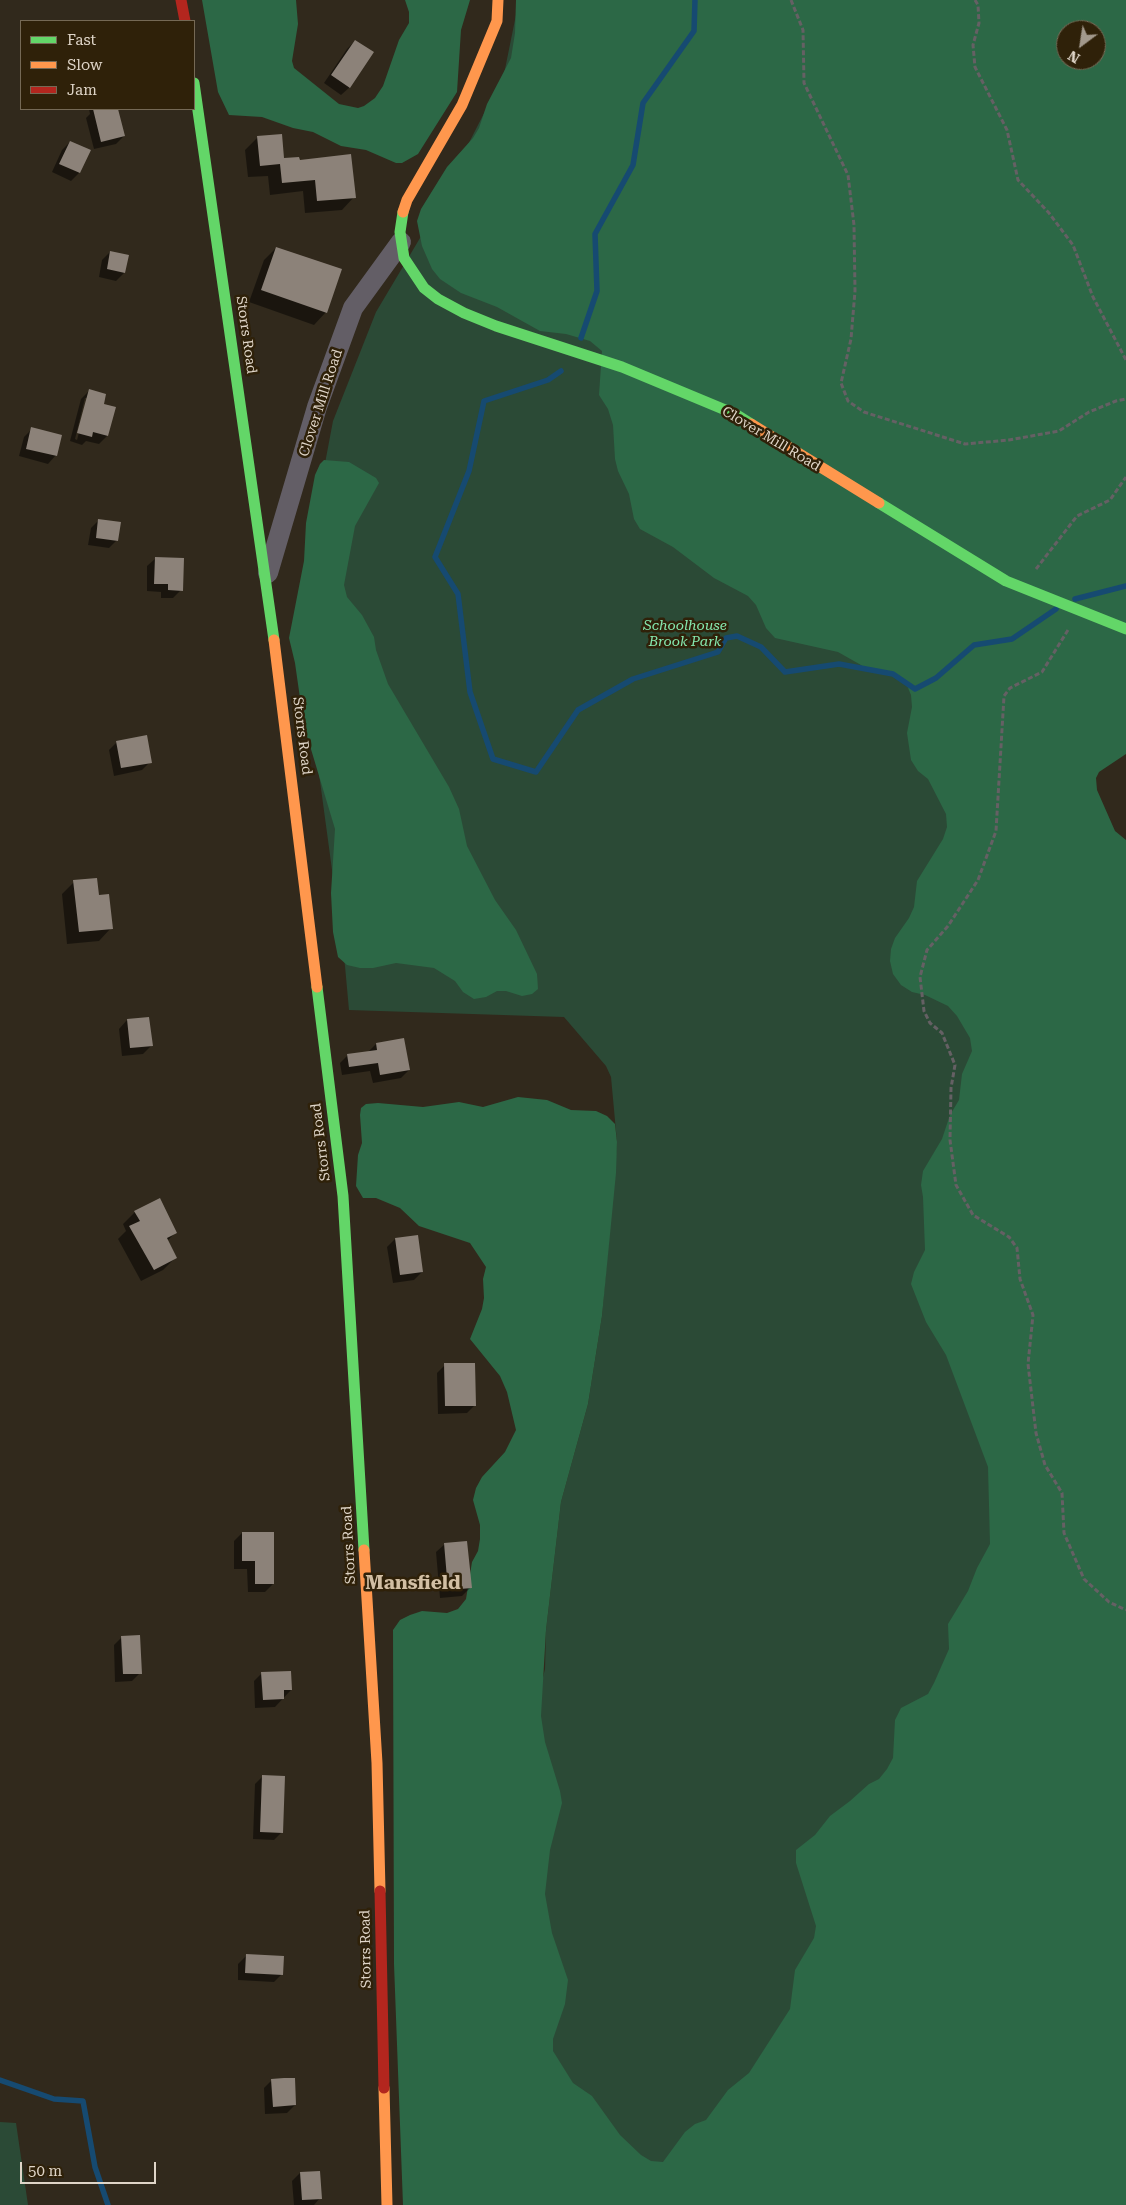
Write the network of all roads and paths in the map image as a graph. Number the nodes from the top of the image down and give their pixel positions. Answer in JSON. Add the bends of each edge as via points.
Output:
{"nodes":[{"id":1,"x":182,"y":0,"type":"edge"},
{"id":2,"x":498,"y":0,"type":"edge"},
{"id":3,"x":791,"y":0,"type":"edge"},
{"id":4,"x":975,"y":0,"type":"edge"},
{"id":5,"x":185,"y":20,"type":"edge"},
{"id":6,"x":195,"y":90,"type":"edge"},
{"id":7,"x":401,"y":242,"type":"junction"},
{"id":8,"x":1126,"y":360,"type":"edge"},
{"id":9,"x":1126,"y":399,"type":"edge"},
{"id":10,"x":1126,"y":477,"type":"edge"},
{"id":11,"x":266,"y":577,"type":"junction"},
{"id":12,"x":1027,"y":590,"type":"junction"},
{"id":13,"x":1080,"y":611,"type":"junction"},
{"id":14,"x":1126,"y":629,"type":"edge"},
{"id":15,"x":1126,"y":1610,"type":"edge"},
{"id":16,"x":387,"y":2205,"type":"edge"}],
"edges":[{"from":1,"to":5,"type":"main road"},
{"from":2,"to":7,"type":"main road","name":"Clover Mill Road","via":[[497,20],[462,105],[407,200],[401,216]]},
{"from":3,"to":9,"type":"path","via":[[803,30],[804,83],[848,175],[854,225],[855,291],[851,339],[842,383],[848,401],[864,412],[965,444],[1059,431],[1089,412]]},
{"from":4,"to":8,"type":"path","via":[[979,23],[973,46],[975,67],[1007,130],[1018,180],[1073,245],[1094,297]]},
{"from":6,"to":11,"type":"main road","name":"Storrs Road"},
{"from":7,"to":11,"type":"street","name":"Clover Mill Road","via":[[353,308],[318,407]]},
{"from":7,"to":12,"type":"main road","name":"Clover Mill Road","via":[[404,258],[411,269],[424,288],[438,299],[496,326],[622,367],[735,414],[1006,581]]},
{"from":10,"to":12,"type":"path","via":[[1110,500],[1078,516],[1038,565]]},
{"from":11,"to":16,"type":"main road","name":"Storrs Road","via":[[343,1196],[377,1763]]},
{"from":12,"to":13,"type":"main road","name":"Clover Mill Road"},
{"from":13,"to":14,"type":"main road","name":"Clover Mill Road"},
{"from":13,"to":15,"type":"path","via":[[1042,672],[1010,688],[1004,696],[996,831],[978,880],[928,950],[920,977],[924,1010],[930,1023],[942,1034],[955,1065],[950,1140],[956,1186],[973,1215],[1009,1237],[1017,1248],[1020,1279],[1033,1315],[1028,1364],[1036,1433],[1045,1465],[1062,1494],[1064,1533],[1084,1579],[1109,1602]]}]}
